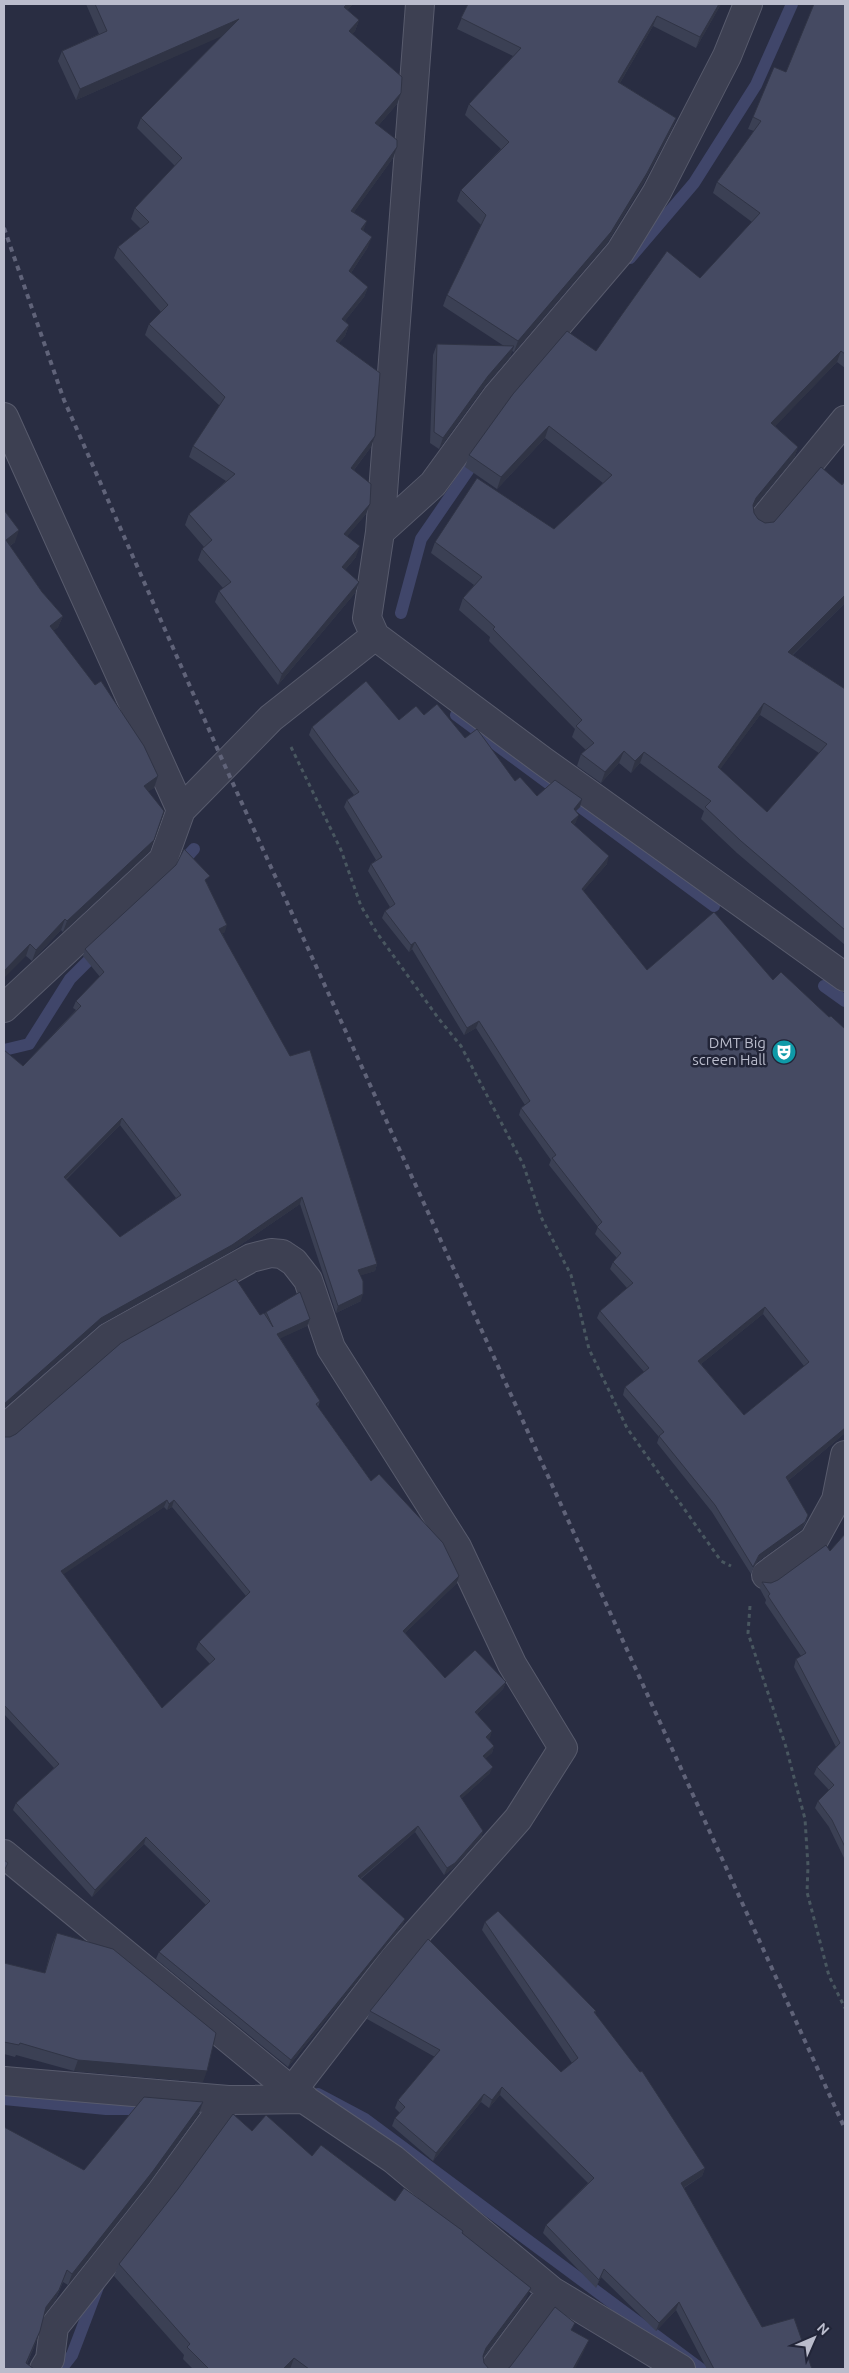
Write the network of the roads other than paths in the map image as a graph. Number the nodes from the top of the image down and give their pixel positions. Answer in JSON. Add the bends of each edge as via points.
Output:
{"nodes":[{"id":1,"x":420,"y":4,"type":"edge"},
{"id":2,"x":748,"y":4,"type":"edge"},
{"id":3,"x":4,"y":417,"type":"edge"},
{"id":4,"x":845,"y":420,"type":"edge"},
{"id":5,"x":764,"y":519,"type":"dead end"},
{"id":6,"x":380,"y":532,"type":"junction"},
{"id":7,"x":375,"y":636,"type":"junction"},
{"id":8,"x":181,"y":810,"type":"junction"},
{"id":9,"x":845,"y":977,"type":"edge"},
{"id":10,"x":4,"y":1008,"type":"edge"},
{"id":11,"x":4,"y":1429,"type":"edge"},
{"id":12,"x":845,"y":1455,"type":"edge"},
{"id":13,"x":766,"y":1575,"type":"road end"},
{"id":14,"x":4,"y":1854,"type":"edge"},
{"id":15,"x":4,"y":2081,"type":"edge"},
{"id":16,"x":298,"y":2095,"type":"junction"},
{"id":17,"x":228,"y":2100,"type":"junction"},
{"id":18,"x":552,"y":2291,"type":"junction"},
{"id":19,"x":44,"y":2369,"type":"edge"},
{"id":20,"x":494,"y":2369,"type":"edge"},
{"id":21,"x":681,"y":2369,"type":"edge"}],
"edges":[{"from":1,"to":6,"type":"street"},
{"from":2,"to":6,"type":"street","via":[[728,56],[658,192],[620,252],[497,396],[434,484]]},
{"from":3,"to":8,"type":"street"},
{"from":4,"to":5,"type":"street"},
{"from":6,"to":7,"type":"street","via":[[367,618]]},
{"from":7,"to":8,"type":"street","via":[[271,718]]},
{"from":7,"to":9,"type":"street"},
{"from":8,"to":10,"type":"street","via":[[163,860]]},
{"from":11,"to":16,"type":"street","via":[[109,1337],[251,1258],[282,1254],[294,1262],[308,1280],[331,1348],[457,1547],[512,1664],[563,1748],[518,1819],[394,1959]]},
{"from":12,"to":13,"type":"street","via":[[836,1500],[814,1540]]},
{"from":14,"to":16,"type":"street"},
{"from":15,"to":17,"type":"street"},
{"from":16,"to":17,"type":"street"},
{"from":16,"to":18,"type":"street","via":[[393,2159]]},
{"from":17,"to":19,"type":"street","via":[[161,2192],[54,2327],[50,2359]]},
{"from":18,"to":20,"type":"street"},
{"from":18,"to":21,"type":"street"}]}
